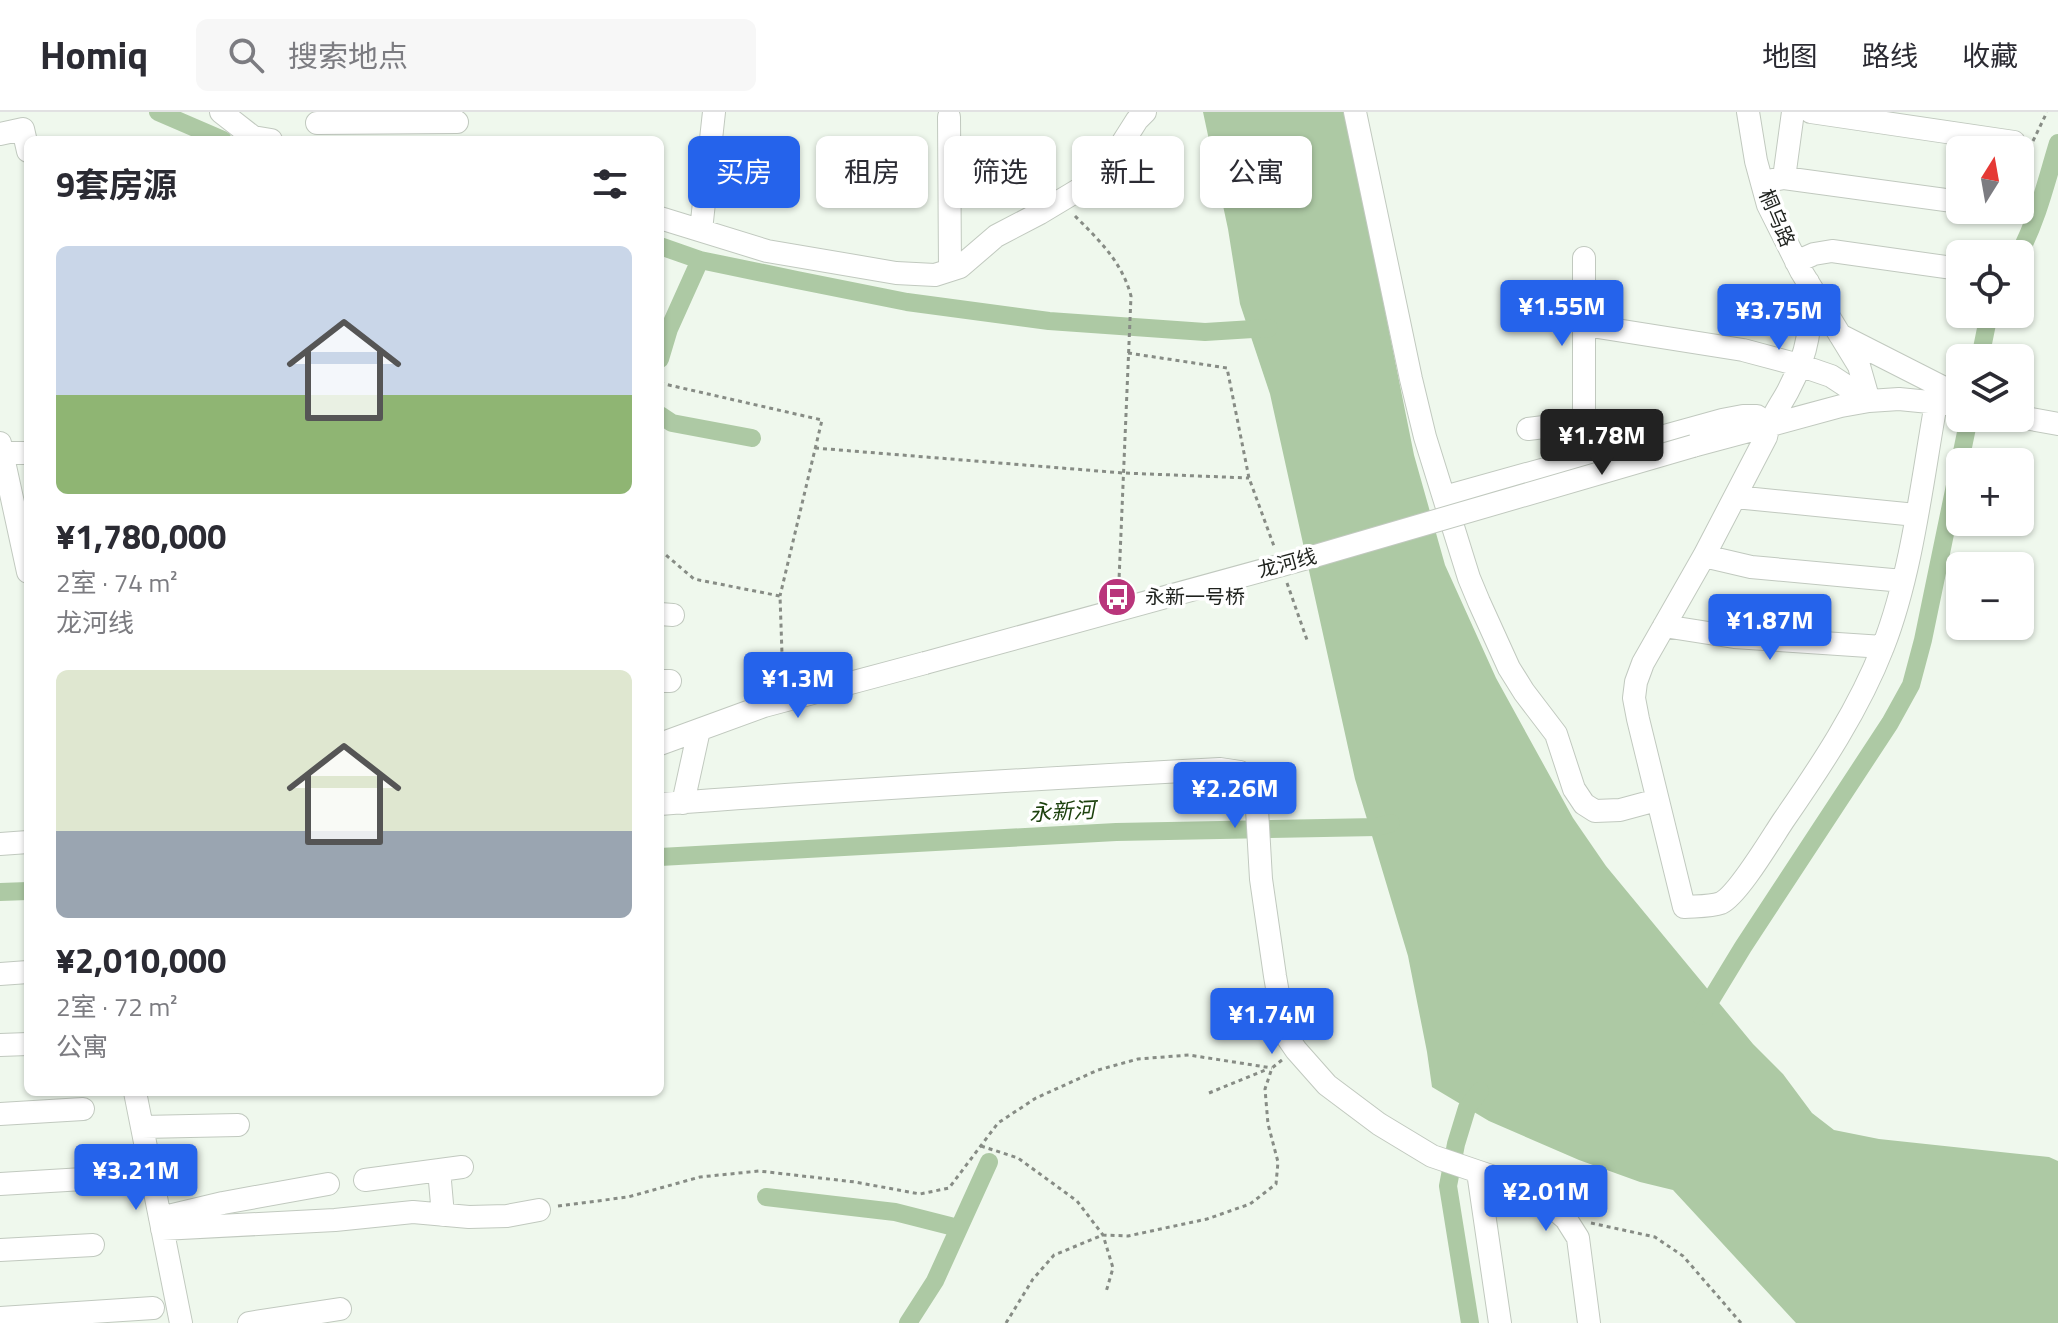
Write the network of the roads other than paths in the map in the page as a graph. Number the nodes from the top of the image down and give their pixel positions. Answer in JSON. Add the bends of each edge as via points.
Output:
{"nodes":[{"id":1,"x":221,"y":112,"type":"edge"},
{"id":2,"x":714,"y":112,"type":"edge"},
{"id":3,"x":1145,"y":112,"type":"edge"},
{"id":4,"x":1355,"y":112,"type":"edge"},
{"id":5,"x":1748,"y":112,"type":"edge"},
{"id":6,"x":1793,"y":112,"type":"edge"},
{"id":7,"x":1811,"y":112,"type":"edge"},
{"id":8,"x":949,"y":117,"type":"dead end"},
{"id":9,"x":457,"y":122,"type":"dead end"},
{"id":10,"x":317,"y":125,"type":"edge"},
{"id":11,"x":0,"y":134,"type":"edge"},
{"id":12,"x":252,"y":136,"type":"edge"},
{"id":13,"x":1973,"y":136,"type":"edge"},
{"id":14,"x":24,"y":140,"type":"edge"},
{"id":15,"x":1773,"y":180,"type":"junction"},
{"id":16,"x":1946,"y":200,"type":"edge"},
{"id":17,"x":664,"y":219,"type":"edge"},
{"id":18,"x":701,"y":230,"type":"junction"},
{"id":19,"x":1584,"y":258,"type":"dead end"},
{"id":20,"x":1946,"y":267,"type":"edge"},
{"id":21,"x":950,"y":270,"type":"junction"},
{"id":22,"x":1802,"y":272,"type":"junction"},
{"id":23,"x":1585,"y":325,"type":"junction"},
{"id":24,"x":1838,"y":334,"type":"junction"},
{"id":25,"x":1799,"y":365,"type":"junction"},
{"id":26,"x":1946,"y":398,"type":"edge"},
{"id":27,"x":1869,"y":401,"type":"junction"},
{"id":28,"x":1946,"y":402,"type":"edge"},
{"id":29,"x":2034,"y":420,"type":"edge"},
{"id":30,"x":1946,"y":421,"type":"edge"},
{"id":31,"x":2058,"y":424,"type":"edge"},
{"id":32,"x":1768,"y":426,"type":"junction"},
{"id":33,"x":1528,"y":429,"type":"dead end"},
{"id":34,"x":1,"y":448,"type":"edge"},
{"id":35,"x":24,"y":452,"type":"edge"},
{"id":36,"x":1444,"y":497,"type":"junction"},
{"id":37,"x":1735,"y":497,"type":"junction"},
{"id":38,"x":1916,"y":515,"type":"junction"},
{"id":39,"x":24,"y":554,"type":"edge"},
{"id":40,"x":1704,"y":556,"type":"junction"},
{"id":41,"x":1903,"y":581,"type":"junction"},
{"id":42,"x":1664,"y":626,"type":"junction"},
{"id":43,"x":1883,"y":647,"type":"junction"},
{"id":44,"x":699,"y":730,"type":"junction"},
{"id":45,"x":664,"y":743,"type":"edge"},
{"id":46,"x":1657,"y":800,"type":"junction"},
{"id":47,"x":683,"y":803,"type":"junction"},
{"id":48,"x":664,"y":804,"type":"edge"},
{"id":49,"x":24,"y":842,"type":"edge"},
{"id":50,"x":0,"y":844,"type":"edge"},
{"id":51,"x":24,"y":972,"type":"edge"},
{"id":52,"x":0,"y":974,"type":"edge"},
{"id":53,"x":24,"y":1044,"type":"edge"},
{"id":54,"x":0,"y":1045,"type":"edge"},
{"id":55,"x":136,"y":1096,"type":"edge"},
{"id":56,"x":83,"y":1109,"type":"dead end"},
{"id":57,"x":0,"y":1114,"type":"edge"},
{"id":58,"x":238,"y":1125,"type":"dead end"},
{"id":59,"x":142,"y":1127,"type":"junction"},
{"id":60,"x":462,"y":1167,"type":"dead end"},
{"id":61,"x":439,"y":1170,"type":"junction"},
{"id":62,"x":1475,"y":1170,"type":"junction"},
{"id":63,"x":409,"y":1174,"type":"junction"},
{"id":64,"x":100,"y":1178,"type":"dead end"},
{"id":65,"x":0,"y":1184,"type":"edge"},
{"id":66,"x":539,"y":1210,"type":"road end"},
{"id":67,"x":413,"y":1212,"type":"junction"},
{"id":68,"x":381,"y":1215,"type":"junction"},
{"id":69,"x":443,"y":1215,"type":"junction"},
{"id":70,"x":311,"y":1221,"type":"junction"},
{"id":71,"x":161,"y":1223,"type":"junction"},
{"id":72,"x":93,"y":1245,"type":"dead end"},
{"id":73,"x":0,"y":1250,"type":"edge"},
{"id":74,"x":153,"y":1308,"type":"dead end"},
{"id":75,"x":340,"y":1309,"type":"dead end"},
{"id":76,"x":0,"y":1318,"type":"edge"},
{"id":77,"x":181,"y":1323,"type":"edge"},
{"id":78,"x":249,"y":1323,"type":"edge"},
{"id":79,"x":1500,"y":1323,"type":"edge"},
{"id":80,"x":1589,"y":1323,"type":"edge"}],
"edges":[{"from":1,"to":12,"type":"street"},
{"from":2,"to":18,"type":"street"},
{"from":3,"to":21,"type":"street","via":[[1111,161],[1080,189],[996,236]]},
{"from":4,"to":36,"type":"street","via":[[1411,379]]},
{"from":5,"to":15,"type":"street","name":"桐乌路"},
{"from":6,"to":15,"type":"street"},
{"from":7,"to":13,"type":"street"},
{"from":8,"to":21,"type":"street"},
{"from":9,"to":10,"type":"street"},
{"from":11,"to":14,"type":"street"},
{"from":15,"to":16,"type":"street"},
{"from":15,"to":22,"type":"street","name":"桐乌路","via":[[1768,205]]},
{"from":17,"to":18,"type":"street"},
{"from":18,"to":21,"type":"street","via":[[767,251],[837,264],[922,275]]},
{"from":19,"to":23,"type":"street"},
{"from":20,"to":22,"type":"street","via":[[1832,251],[1814,254]]},
{"from":22,"to":24,"type":"street","name":"桐乌路"},
{"from":22,"to":25,"type":"street","via":[[1810,313]]},
{"from":23,"to":25,"type":"street","via":[[1743,350]]},
{"from":23,"to":33,"type":"street","via":[[1584,422]]},
{"from":24,"to":26,"type":"street"},
{"from":24,"to":27,"type":"street","name":"桐乌路","via":[[1859,366]]},
{"from":25,"to":27,"type":"street","via":[[1831,376]]},
{"from":25,"to":32,"type":"street"},
{"from":27,"to":28,"type":"street","name":"龙河线"},
{"from":27,"to":32,"type":"street","name":"龙河线"},
{"from":29,"to":31,"type":"street"},
{"from":30,"to":38,"type":"street"},
{"from":32,"to":36,"type":"street","via":[[1757,416],[1722,420]]},
{"from":32,"to":37,"type":"street"},
{"from":32,"to":44,"type":"street","name":"龙河线","bridge":true,"via":[[791,698]]},
{"from":34,"to":35,"type":"street"},
{"from":34,"to":39,"type":"street"},
{"from":36,"to":46,"type":"street","via":[[1469,578],[1509,668],[1556,734],[1584,804],[1595,811],[1620,810]]},
{"from":37,"to":38,"type":"street"},
{"from":37,"to":40,"type":"street"},
{"from":38,"to":41,"type":"street"},
{"from":40,"to":41,"type":"street","via":[[1751,567]]},
{"from":40,"to":42,"type":"street"},
{"from":41,"to":43,"type":"street"},
{"from":42,"to":43,"type":"street","via":[[1734,637]]},
{"from":42,"to":46,"type":"street","via":[[1643,663],[1634,698]]},
{"from":43,"to":46,"type":"street","via":[[1815,775],[1739,886],[1722,902],[1684,907]]},
{"from":44,"to":45,"type":"street","name":"龙河线"},
{"from":44,"to":47,"type":"street"},
{"from":47,"to":48,"type":"street"},
{"from":47,"to":62,"type":"street","via":[[873,788],[1240,772],[1256,792],[1260,866],[1285,1034],[1327,1085],[1379,1124],[1432,1156]]},
{"from":49,"to":50,"type":"street"},
{"from":51,"to":52,"type":"street"},
{"from":53,"to":54,"type":"street"},
{"from":55,"to":59,"type":"street"},
{"from":56,"to":57,"type":"street"},
{"from":58,"to":59,"type":"street"},
{"from":59,"to":71,"type":"street"},
{"from":60,"to":61,"type":"street"},
{"from":61,"to":63,"type":"street"},
{"from":61,"to":69,"type":"street"},
{"from":62,"to":79,"type":"street"},
{"from":62,"to":80,"type":"street","via":[[1551,1206],[1566,1219],[1578,1238]]},
{"from":63,"to":67,"type":"street"},
{"from":63,"to":68,"type":"street","via":[[371,1180]]},
{"from":64,"to":65,"type":"street"},
{"from":66,"to":69,"type":"street","via":[[507,1216]]},
{"from":67,"to":68,"type":"street"},
{"from":67,"to":69,"type":"street"},
{"from":68,"to":70,"type":"street"},
{"from":70,"to":71,"type":"street"},
{"from":70,"to":71,"type":"street","via":[[318,1186],[223,1203]]},
{"from":71,"to":77,"type":"street"},
{"from":72,"to":73,"type":"street"},
{"from":74,"to":76,"type":"street"},
{"from":75,"to":78,"type":"street"}]}
